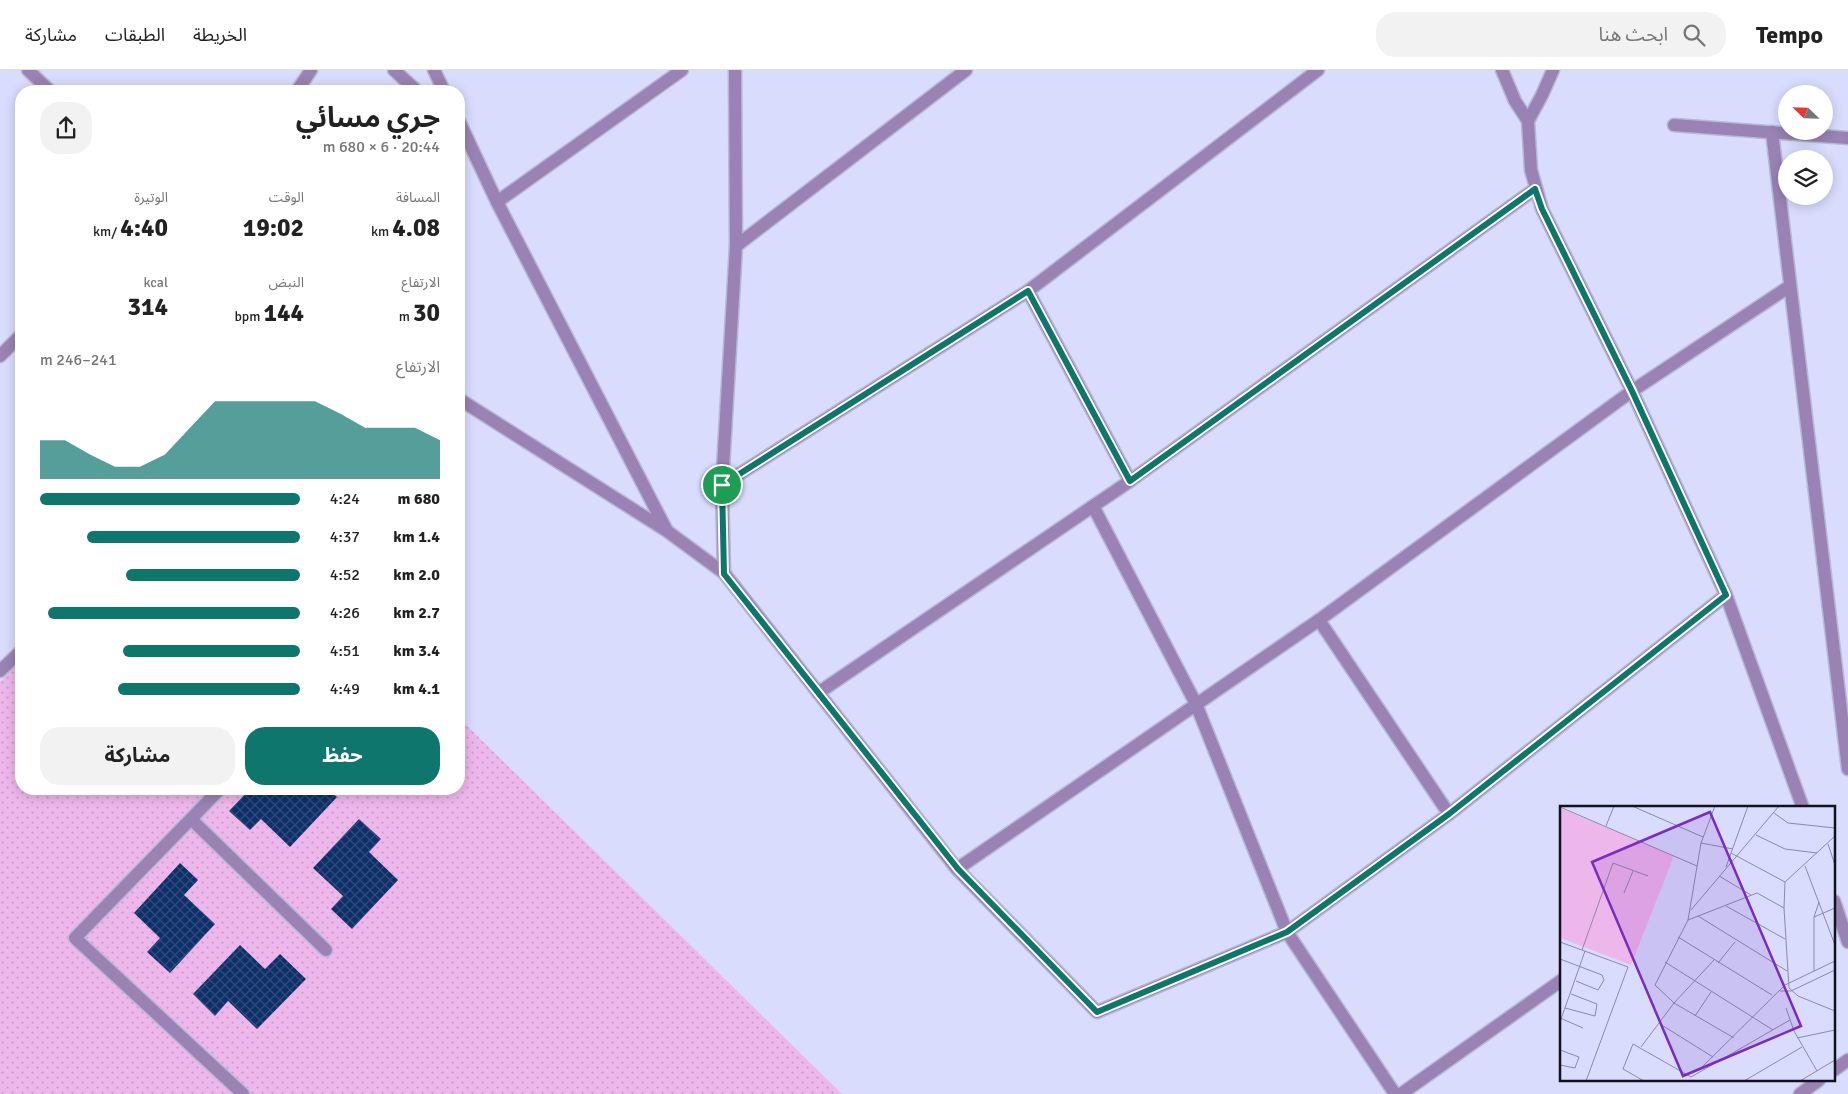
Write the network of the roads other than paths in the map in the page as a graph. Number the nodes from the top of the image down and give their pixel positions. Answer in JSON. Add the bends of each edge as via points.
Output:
{"nodes":[{"id":1,"x":28,"y":70,"type":"edge"},
{"id":2,"x":311,"y":70,"type":"edge"},
{"id":3,"x":394,"y":70,"type":"edge"},
{"id":4,"x":434,"y":70,"type":"edge"},
{"id":5,"x":682,"y":70,"type":"edge"},
{"id":6,"x":735,"y":70,"type":"edge"},
{"id":7,"x":966,"y":70,"type":"edge"},
{"id":8,"x":1318,"y":70,"type":"edge"},
{"id":9,"x":1502,"y":70,"type":"edge"},
{"id":10,"x":1553,"y":70,"type":"edge"},
{"id":11,"x":44,"y":85,"type":"edge"},
{"id":12,"x":300,"y":85,"type":"edge"},
{"id":13,"x":410,"y":85,"type":"edge"},
{"id":14,"x":441,"y":85,"type":"edge"},
{"id":15,"x":1528,"y":120,"type":"junction"},
{"id":16,"x":1674,"y":125,"type":"dead end"},
{"id":17,"x":1772,"y":132,"type":"junction"},
{"id":18,"x":465,"y":138,"type":"edge"},
{"id":19,"x":1848,"y":138,"type":"edge"},
{"id":20,"x":1535,"y":189,"type":"junction"},
{"id":21,"x":497,"y":202,"type":"junction"},
{"id":22,"x":736,"y":246,"type":"junction"},
{"id":23,"x":1790,"y":286,"type":"junction"},
{"id":24,"x":1028,"y":291,"type":"junction"},
{"id":25,"x":15,"y":341,"type":"edge"},
{"id":26,"x":0,"y":356,"type":"edge"},
{"id":27,"x":1632,"y":391,"type":"junction"},
{"id":28,"x":465,"y":403,"type":"edge"},
{"id":29,"x":1130,"y":481,"type":"junction"},
{"id":30,"x":722,"y":485,"type":"junction"},
{"id":31,"x":1093,"y":506,"type":"junction"},
{"id":32,"x":667,"y":531,"type":"junction"},
{"id":33,"x":724,"y":574,"type":"junction"},
{"id":34,"x":1726,"y":595,"type":"junction"},
{"id":35,"x":1319,"y":620,"type":"junction"},
{"id":36,"x":15,"y":657,"type":"edge"},
{"id":37,"x":0,"y":671,"type":"edge"},
{"id":38,"x":818,"y":694,"type":"junction"},
{"id":39,"x":1196,"y":704,"type":"junction"},
{"id":40,"x":1848,"y":769,"type":"edge"},
{"id":41,"x":214,"y":795,"type":"edge"},
{"id":42,"x":1802,"y":806,"type":"edge"},
{"id":43,"x":1449,"y":814,"type":"junction"},
{"id":44,"x":191,"y":818,"type":"junction"},
{"id":45,"x":958,"y":869,"type":"junction"},
{"id":46,"x":1836,"y":907,"type":"edge"},
{"id":47,"x":1287,"y":932,"type":"junction"},
{"id":48,"x":1848,"y":942,"type":"edge"},
{"id":49,"x":326,"y":950,"type":"dead end"},
{"id":50,"x":1560,"y":981,"type":"edge"},
{"id":51,"x":1848,"y":1060,"type":"edge"},
{"id":52,"x":1836,"y":1069,"type":"edge"},
{"id":53,"x":1816,"y":1082,"type":"edge"},
{"id":54,"x":243,"y":1094,"type":"edge"},
{"id":55,"x":1395,"y":1094,"type":"edge"},
{"id":56,"x":1401,"y":1094,"type":"edge"},
{"id":57,"x":1800,"y":1094,"type":"edge"}],
"edges":[{"from":1,"to":11,"type":"street"},
{"from":2,"to":12,"type":"street"},
{"from":3,"to":13,"type":"street"},
{"from":4,"to":14,"type":"street"},
{"from":5,"to":21,"type":"street"},
{"from":6,"to":22,"type":"street"},
{"from":7,"to":22,"type":"street"},
{"from":8,"to":24,"type":"street"},
{"from":9,"to":15,"type":"street"},
{"from":10,"to":15,"type":"street"},
{"from":15,"to":20,"type":"street"},
{"from":16,"to":17,"type":"street"},
{"from":17,"to":19,"type":"street"},
{"from":17,"to":23,"type":"street"},
{"from":18,"to":21,"type":"street"},
{"from":20,"to":27,"type":"street","via":[[1548,222]]},
{"from":20,"to":29,"type":"street"},
{"from":21,"to":32,"type":"street"},
{"from":22,"to":30,"type":"street"},
{"from":23,"to":27,"type":"street"},
{"from":23,"to":40,"type":"street"},
{"from":24,"to":29,"type":"street"},
{"from":24,"to":30,"type":"street"},
{"from":25,"to":26,"type":"street"},
{"from":27,"to":34,"type":"street"},
{"from":27,"to":35,"type":"street"},
{"from":28,"to":32,"type":"street"},
{"from":29,"to":31,"type":"street"},
{"from":30,"to":33,"type":"street"},
{"from":31,"to":38,"type":"street"},
{"from":31,"to":39,"type":"street"},
{"from":32,"to":33,"type":"street"},
{"from":33,"to":38,"type":"street"},
{"from":34,"to":42,"type":"street"},
{"from":34,"to":43,"type":"street"},
{"from":35,"to":39,"type":"street"},
{"from":35,"to":43,"type":"street"},
{"from":36,"to":37,"type":"street"},
{"from":38,"to":45,"type":"street"},
{"from":39,"to":45,"type":"street"},
{"from":39,"to":47,"type":"street"},
{"from":41,"to":44,"type":"street"},
{"from":43,"to":47,"type":"street"},
{"from":44,"to":49,"type":"street"},
{"from":44,"to":54,"type":"street","via":[[75,938]]},
{"from":45,"to":47,"type":"street","via":[[1097,1012]]},
{"from":46,"to":48,"type":"street"},
{"from":47,"to":55,"type":"street"},
{"from":50,"to":56,"type":"street"},
{"from":51,"to":52,"type":"street"},
{"from":53,"to":57,"type":"street"}]}
